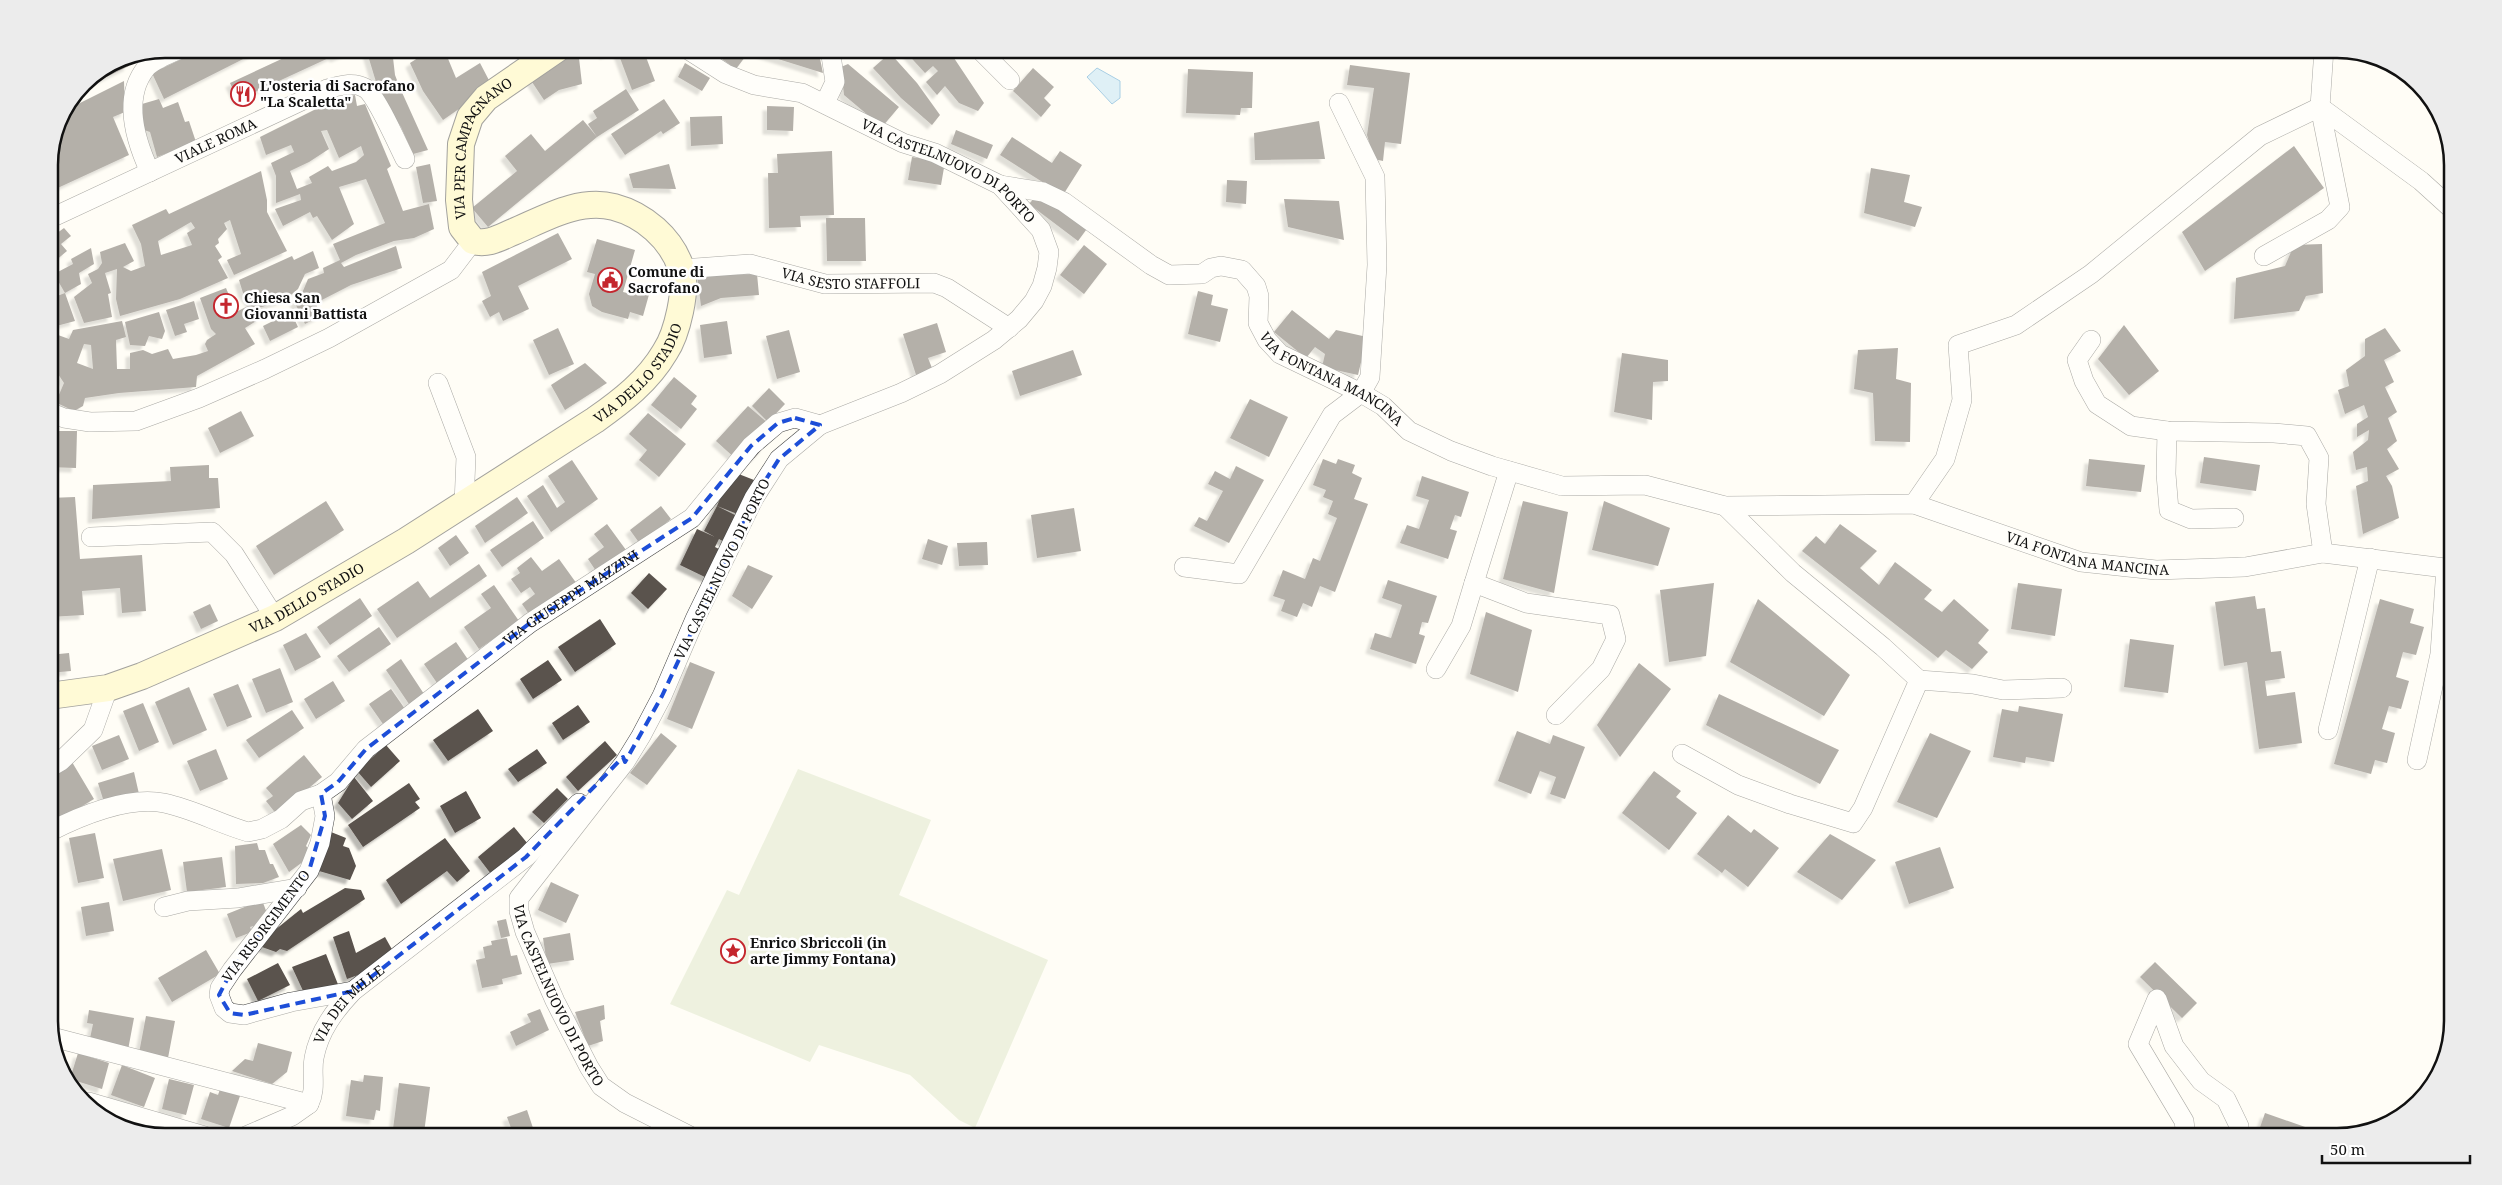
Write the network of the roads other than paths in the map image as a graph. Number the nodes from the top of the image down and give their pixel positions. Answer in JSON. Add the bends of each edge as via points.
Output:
{"nodes":[{"id":1,"x":164,"y":58,"type":"edge"},
{"id":2,"x":544,"y":58,"type":"edge"},
{"id":3,"x":699,"y":58,"type":"edge"},
{"id":4,"x":831,"y":58,"type":"edge"},
{"id":5,"x":988,"y":58,"type":"edge"},
{"id":6,"x":2323,"y":58,"type":"edge"},
{"id":7,"x":1010,"y":80,"type":"dead end"},
{"id":8,"x":825,"y":103,"type":"junction"},
{"id":9,"x":1339,"y":103,"type":"dead end"},
{"id":10,"x":2320,"y":107,"type":"junction"},
{"id":11,"x":405,"y":159,"type":"dead end"},
{"id":12,"x":150,"y":172,"type":"junction"},
{"id":13,"x":1000,"y":185,"type":"junction"},
{"id":14,"x":2444,"y":202,"type":"edge"},
{"id":15,"x":58,"y":215,"type":"edge"},
{"id":16,"x":473,"y":241,"type":"junction"},
{"id":17,"x":2264,"y":256,"type":"dead end"},
{"id":18,"x":682,"y":269,"type":"junction"},
{"id":19,"x":1009,"y":328,"type":"junction"},
{"id":20,"x":2091,"y":340,"type":"dead end"},
{"id":21,"x":438,"y":383,"type":"dead end"},
{"id":22,"x":1361,"y":392,"type":"junction"},
{"id":23,"x":58,"y":415,"type":"edge"},
{"id":24,"x":820,"y":425,"type":"junction"},
{"id":25,"x":2167,"y":431,"type":"junction"},
{"id":26,"x":1509,"y":471,"type":"junction"},
{"id":27,"x":464,"y":504,"type":"junction"},
{"id":28,"x":1914,"y":504,"type":"junction"},
{"id":29,"x":1725,"y":506,"type":"junction"},
{"id":30,"x":2234,"y":518,"type":"dead end"},
{"id":31,"x":91,"y":538,"type":"dead end"},
{"id":32,"x":2323,"y":553,"type":"junction"},
{"id":33,"x":2370,"y":558,"type":"junction"},
{"id":34,"x":1184,"y":567,"type":"dead end"},
{"id":35,"x":2444,"y":567,"type":"edge"},
{"id":36,"x":1474,"y":583,"type":"junction"},
{"id":37,"x":275,"y":618,"type":"junction"},
{"id":38,"x":2444,"y":620,"type":"edge"},
{"id":39,"x":1436,"y":669,"type":"dead end"},
{"id":40,"x":1919,"y":680,"type":"junction"},
{"id":41,"x":108,"y":688,"type":"junction"},
{"id":42,"x":2062,"y":688,"type":"dead end"},
{"id":43,"x":58,"y":695,"type":"edge"},
{"id":44,"x":1556,"y":715,"type":"dead end"},
{"id":45,"x":2328,"y":730,"type":"dead end"},
{"id":46,"x":1682,"y":754,"type":"dead end"},
{"id":47,"x":2417,"y":760,"type":"dead end"},
{"id":48,"x":625,"y":762,"type":"junction"},
{"id":49,"x":58,"y":763,"type":"edge"},
{"id":50,"x":321,"y":794,"type":"junction"},
{"id":51,"x":58,"y":827,"type":"edge"},
{"id":52,"x":297,"y":888,"type":"junction"},
{"id":53,"x":164,"y":907,"type":"dead end"},
{"id":54,"x":353,"y":990,"type":"junction"},
{"id":55,"x":60,"y":1039,"type":"edge"},
{"id":56,"x":309,"y":1104,"type":"junction"},
{"id":57,"x":99,"y":1105,"type":"edge"},
{"id":58,"x":178,"y":1128,"type":"edge"},
{"id":59,"x":264,"y":1128,"type":"edge"},
{"id":60,"x":674,"y":1128,"type":"edge"},
{"id":61,"x":2185,"y":1128,"type":"edge"},
{"id":62,"x":2239,"y":1128,"type":"edge"}],
"edges":[{"from":1,"to":12,"type":"street","via":[[147,67],[133,96],[134,124]]},
{"from":2,"to":16,"type":"street","name":"VIA PER CAMPAGNANO","via":[[486,98],[470,117],[461,144],[459,200],[462,227]]},
{"from":3,"to":8,"type":"street","name":"VIA CASTELNUOVO DI PORTO","via":[[754,85],[802,93]]},
{"from":4,"to":8,"type":"street","via":[[834,82]]},
{"from":5,"to":7,"type":"street"},
{"from":6,"to":10,"type":"street"},
{"from":8,"to":13,"type":"street","name":"VIA CASTELNUOVO DI PORTO","via":[[903,143],[935,153]]},
{"from":9,"to":22,"type":"street","via":[[1375,177],[1373,355],[1370,377]]},
{"from":10,"to":14,"type":"street","via":[[2421,181]]},
{"from":10,"to":17,"type":"street","via":[[2340,207],[2328,220]]},
{"from":10,"to":28,"type":"street","via":[[2260,136],[2091,274],[2016,325],[1958,346],[1962,400],[1946,459]]},
{"from":11,"to":12,"type":"street","name":"VIALE ROMA","via":[[365,88],[348,84],[327,89]]},
{"from":12,"to":15,"type":"street","name":"VIALE ROMA"},
{"from":13,"to":19,"type":"street","name":"VIA CASTELNUOVO DI PORTO","via":[[1042,230],[1049,252],[1042,286],[1034,301]]},
{"from":13,"to":22,"type":"street","name":"VIA FONTANA MANCINA","via":[[1043,192],[1064,202],[1169,275],[1202,274],[1221,266],[1242,270],[1256,286],[1258,323],[1280,354]]},
{"from":16,"to":18,"type":"street","name":"VIA DELLO STADIO","via":[[489,242],[568,209],[590,204],[635,215],[654,227]]},
{"from":16,"to":23,"type":"street","via":[[451,270],[328,338],[199,398],[136,420],[90,422]]},
{"from":18,"to":19,"type":"street","name":"VIA SESTO STAFFOLI","via":[[750,264],[825,284],[934,283]]},
{"from":18,"to":27,"type":"street","name":"VIA DELLO STADIO","via":[[682,304],[676,330],[651,373],[595,420]]},
{"from":19,"to":24,"type":"street","name":"VIA CASTELNUOVO DI PORTO","via":[[940,374],[854,414]]},
{"from":20,"to":25,"type":"street","via":[[2077,360],[2097,404],[2131,426]]},
{"from":21,"to":27,"type":"street","via":[[466,457]]},
{"from":22,"to":26,"type":"street","name":"VIA FONTANA MANCINA","via":[[1383,406],[1409,432]]},
{"from":22,"to":34,"type":"street","via":[[1332,415],[1239,574]]},
{"from":24,"to":48,"type":"street","name":"VIA CASTELNUOVO DI PORTO","via":[[779,459],[754,498],[695,619],[662,696]]},
{"from":24,"to":50,"type":"street","name":"VIA GIUSEPPE MAZZINI","via":[[795,418],[778,423],[751,446],[692,518],[530,623],[366,749],[338,782]]},
{"from":25,"to":30,"type":"street","via":[[2169,510],[2191,518]]},
{"from":25,"to":32,"type":"street","via":[[2307,436],[2319,458],[2316,504]]},
{"from":26,"to":29,"type":"street","name":"VIA FONTANA MANCINA","via":[[1562,486],[1644,485]]},
{"from":26,"to":36,"type":"street"},
{"from":27,"to":37,"type":"street","name":"VIA DELLO STADIO"},
{"from":28,"to":29,"type":"street","name":"VIA FONTANA MANCINA"},
{"from":28,"to":32,"type":"street","name":"VIA FONTANA MANCINA","via":[[2081,562],[2156,570],[2244,567]]},
{"from":29,"to":40,"type":"street","via":[[1793,573]]},
{"from":31,"to":37,"type":"street","via":[[212,532],[234,554]]},
{"from":32,"to":33,"type":"street","name":"VIA FONTANA MANCINA"},
{"from":33,"to":35,"type":"street","name":"VIA FONTANA MANCINA"},
{"from":33,"to":45,"type":"street"},
{"from":36,"to":39,"type":"street","via":[[1461,626]]},
{"from":36,"to":44,"type":"street","via":[[1526,603],[1610,615],[1616,639],[1601,669]]},
{"from":37,"to":41,"type":"street","name":"VIA DELLO STADIO"},
{"from":38,"to":47,"type":"street","via":[[2440,654]]},
{"from":40,"to":42,"type":"street","via":[[2003,690]]},
{"from":40,"to":46,"type":"street","via":[[1863,808],[1853,823],[1738,784]]},
{"from":41,"to":43,"type":"street","name":"VIA DELLO STADIO"},
{"from":41,"to":49,"type":"street","via":[[93,730]]},
{"from":48,"to":54,"type":"street","name":"VIA DEI MILLE","via":[[623,757],[526,856]]},
{"from":48,"to":60,"type":"street","name":"VIA CASTELNUOVO DI PORTO","via":[[519,898],[518,911],[555,1001],[602,1086],[626,1103]]},
{"from":50,"to":51,"type":"street","via":[[301,801],[281,819],[262,829],[248,832],[154,802],[110,807]]},
{"from":50,"to":52,"type":"street","name":"VIA RISORGIMENTO","via":[[325,816],[320,843],[309,871]]},
{"from":52,"to":53,"type":"street","via":[[238,898],[188,901]]},
{"from":52,"to":54,"type":"street","name":"VIA RISORGIMENTO","via":[[224,982],[220,988],[220,1002],[230,1013],[244,1015]]},
{"from":54,"to":56,"type":"street","name":"VIA DEI MILLE","via":[[334,1011],[321,1034],[314,1058],[314,1094]]},
{"from":55,"to":56,"type":"street"},
{"from":56,"to":59,"type":"street","via":[[292,1116]]},
{"from":57,"to":58,"type":"street"},
{"from":61,"to":62,"type":"street","via":[[2184,1121],[2138,1044],[2156,998],[2174,1046],[2200,1081],[2226,1099]]}]}
